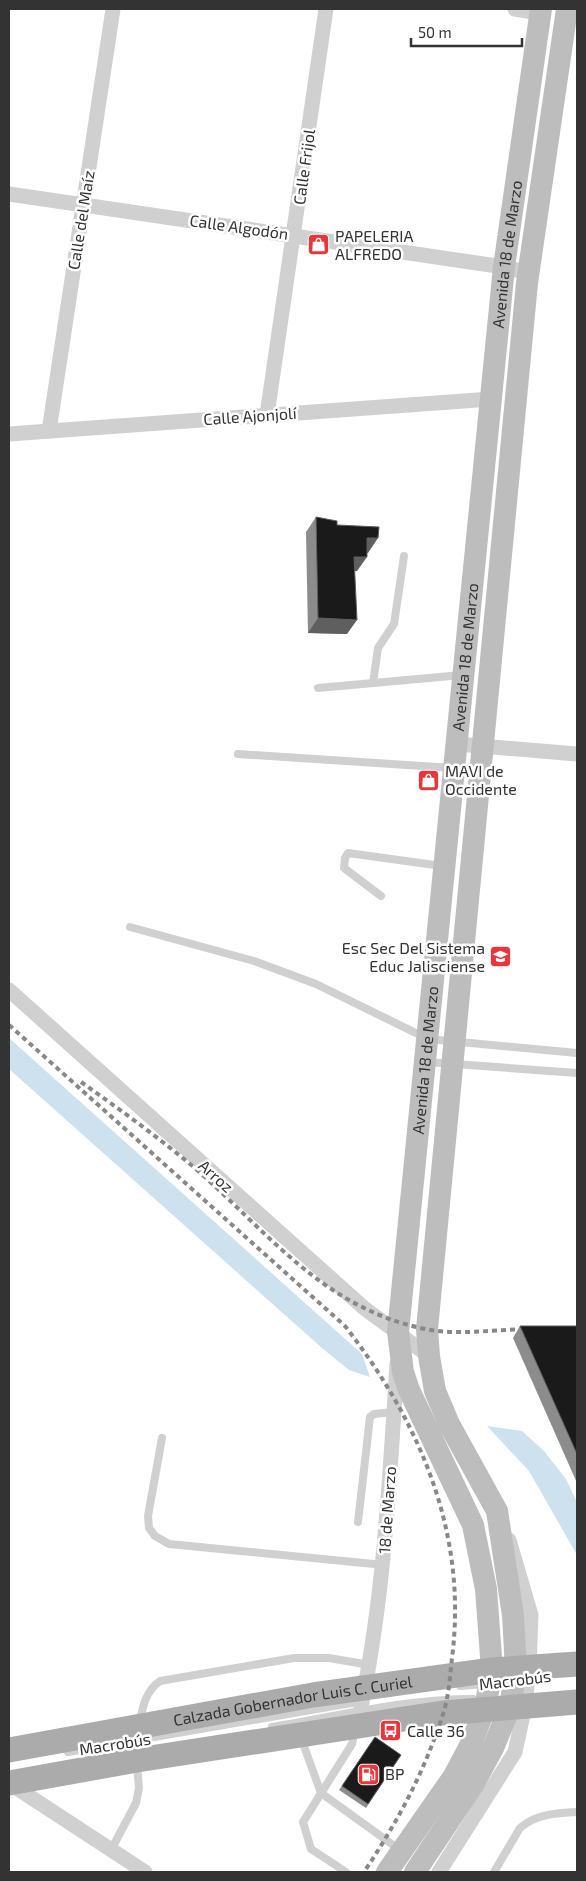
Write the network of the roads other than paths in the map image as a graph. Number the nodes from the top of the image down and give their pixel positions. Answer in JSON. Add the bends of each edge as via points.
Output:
{"nodes":[{"id":1,"x":113,"y":9,"type":"edge"},
{"id":2,"x":326,"y":9,"type":"edge"},
{"id":3,"x":515,"y":9,"type":"edge"},
{"id":4,"x":567,"y":9,"type":"edge"},
{"id":5,"x":540,"y":11,"type":"edge"},
{"id":6,"x":9,"y":194,"type":"edge"},
{"id":7,"x":83,"y":205,"type":"junction"},
{"id":8,"x":294,"y":235,"type":"junction"},
{"id":9,"x":504,"y":267,"type":"junction"},
{"id":10,"x":528,"y":274,"type":"junction"},
{"id":11,"x":491,"y":399,"type":"junction"},
{"id":12,"x":267,"y":415,"type":"junction"},
{"id":13,"x":49,"y":431,"type":"junction"},
{"id":14,"x":9,"y":434,"type":"edge"},
{"id":15,"x":404,"y":556,"type":"dead end"},
{"id":16,"x":464,"y":674,"type":"junction"},
{"id":17,"x":373,"y":682,"type":"junction"},
{"id":18,"x":318,"y":688,"type":"dead end"},
{"id":19,"x":457,"y":744,"type":"junction"},
{"id":20,"x":482,"y":747,"type":"junction"},
{"id":21,"x":238,"y":754,"type":"dead end"},
{"id":22,"x":577,"y":754,"type":"edge"},
{"id":23,"x":455,"y":768,"type":"junction"},
{"id":24,"x":445,"y":866,"type":"junction"},
{"id":25,"x":382,"y":896,"type":"dead end"},
{"id":26,"x":130,"y":927,"type":"dead end"},
{"id":27,"x":9,"y":990,"type":"edge"},
{"id":28,"x":428,"y":1039,"type":"junction"},
{"id":29,"x":454,"y":1041,"type":"junction"},
{"id":30,"x":577,"y":1052,"type":"edge"},
{"id":31,"x":425,"y":1062,"type":"junction"},
{"id":32,"x":452,"y":1064,"type":"junction"},
{"id":33,"x":577,"y":1073,"type":"edge"},
{"id":34,"x":398,"y":1332,"type":"junction"},
{"id":35,"x":428,"y":1356,"type":"junction"},
{"id":36,"x":394,"y":1412,"type":"junction"},
{"id":37,"x":162,"y":1438,"type":"dead end"},
{"id":38,"x":358,"y":1522,"type":"dead end"},
{"id":39,"x":384,"y":1565,"type":"junction"},
{"id":40,"x":572,"y":1669,"type":"edge"},
{"id":41,"x":577,"y":1672,"type":"edge"},
{"id":42,"x":449,"y":1685,"type":"dead end"},
{"id":43,"x":511,"y":1689,"type":"junction"},
{"id":44,"x":365,"y":1698,"type":"junction"},
{"id":45,"x":577,"y":1702,"type":"edge"},
{"id":46,"x":139,"y":1726,"type":"junction"},
{"id":47,"x":260,"y":1729,"type":"dead end"},
{"id":48,"x":300,"y":1735,"type":"junction"},
{"id":49,"x":9,"y":1750,"type":"edge"},
{"id":50,"x":57,"y":1754,"type":"dead end"},
{"id":51,"x":131,"y":1756,"type":"junction"},
{"id":52,"x":67,"y":1761,"type":"dead end"},
{"id":53,"x":9,"y":1783,"type":"edge"},
{"id":54,"x":321,"y":1793,"type":"junction"},
{"id":55,"x":577,"y":1812,"type":"edge"},
{"id":56,"x":111,"y":1850,"type":"junction"},
{"id":57,"x":401,"y":1851,"type":"junction"},
{"id":58,"x":145,"y":1872,"type":"edge"},
{"id":59,"x":346,"y":1872,"type":"edge"},
{"id":60,"x":387,"y":1872,"type":"edge"},
{"id":61,"x":415,"y":1872,"type":"edge"},
{"id":62,"x":439,"y":1872,"type":"edge"},
{"id":63,"x":494,"y":1872,"type":"edge"}],
"edges":[{"from":1,"to":7,"type":"street","name":"Calle del Maíz"},
{"from":2,"to":8,"type":"street","name":"Calle Frijol"},
{"from":3,"to":5,"type":"street"},
{"from":4,"to":10,"type":"street","name":"Avenida 18 de Marzo"},
{"from":5,"to":9,"type":"street","name":"Avenida 18 de Marzo"},
{"from":6,"to":7,"type":"street","name":"Calle Algodón"},
{"from":7,"to":8,"type":"street","name":"Calle Algodón"},
{"from":7,"to":13,"type":"street","name":"Calle del Maíz"},
{"from":8,"to":9,"type":"street","name":"Calle Algodón"},
{"from":8,"to":12,"type":"street","name":"Calle Frijol"},
{"from":9,"to":10,"type":"street","name":"Calle Algodón"},
{"from":9,"to":11,"type":"street","name":"Avenida 18 de Marzo"},
{"from":10,"to":20,"type":"street","name":"Avenida 18 de Marzo"},
{"from":11,"to":12,"type":"street","name":"Calle Ajonjolí"},
{"from":11,"to":16,"type":"street","name":"Avenida 18 de Marzo"},
{"from":12,"to":13,"type":"street","name":"Calle Ajonjolí"},
{"from":13,"to":14,"type":"street","name":"Calle Ajonjolí"},
{"from":15,"to":17,"type":"lane","via":[[394,624],[378,648]]},
{"from":16,"to":17,"type":"lane"},
{"from":16,"to":19,"type":"street","name":"Avenida 18 de Marzo"},
{"from":17,"to":18,"type":"lane"},
{"from":19,"to":20,"type":"street"},
{"from":19,"to":23,"type":"street","name":"Avenida 18 de Marzo"},
{"from":20,"to":22,"type":"street"},
{"from":20,"to":29,"type":"street","name":"Avenida 18 de Marzo"},
{"from":21,"to":23,"type":"lane"},
{"from":23,"to":24,"type":"street","name":"Avenida 18 de Marzo"},
{"from":24,"to":25,"type":"lane","via":[[348,853],[344,868]]},
{"from":24,"to":28,"type":"street","name":"Avenida 18 de Marzo"},
{"from":26,"to":28,"type":"lane","via":[[254,960],[316,984]]},
{"from":27,"to":34,"type":"street","name":"Arroz","via":[[364,1308]]},
{"from":28,"to":29,"type":"lane"},
{"from":28,"to":31,"type":"street","name":"Avenida 18 de Marzo"},
{"from":29,"to":30,"type":"lane"},
{"from":29,"to":32,"type":"street","name":"Avenida 18 de Marzo"},
{"from":31,"to":32,"type":"lane"},
{"from":31,"to":34,"type":"street","name":"Avenida 18 de Marzo"},
{"from":32,"to":33,"type":"lane"},
{"from":32,"to":35,"type":"street","name":"Avenida 18 de Marzo","via":[[427,1324]]},
{"from":34,"to":35,"type":"street","name":"Arroz"},
{"from":34,"to":36,"type":"street","name":"18 de Marzo"},
{"from":34,"to":43,"type":"street","name":"Avenida 18 de Marzo","via":[[403,1372],[409,1390],[473,1526]]},
{"from":35,"to":43,"type":"street","name":"Avenida 18 de Marzo","via":[[438,1399],[497,1511],[512,1615]]},
{"from":36,"to":38,"type":"lane","via":[[370,1417]]},
{"from":36,"to":39,"type":"street","name":"18 de Marzo"},
{"from":37,"to":39,"type":"lane","via":[[148,1516],[149,1528],[161,1542],[208,1550]]},
{"from":39,"to":44,"type":"street","name":"18 de Marzo"},
{"from":40,"to":41,"type":"lane","name":"Macrobús"},
{"from":40,"to":43,"type":"main road","name":"Calzada Gobernador Luis C. Curiel"},
{"from":42,"to":43,"type":"lane","name":"Macrobús"},
{"from":43,"to":44,"type":"main road","name":"Calzada Gobernador Luis C. Curiel"},
{"from":43,"to":44,"type":"main road","name":"Calzada Gobernador Luis C. Curiel"},
{"from":43,"to":45,"type":"main road","name":"Calzada Gobernador Luis C. Curiel"},
{"from":43,"to":57,"type":"street"},
{"from":43,"to":61,"type":"street","via":[[493,1748],[473,1785]]},
{"from":43,"to":62,"type":"street","via":[[514,1752]]},
{"from":44,"to":46,"type":"main road","name":"Calzada Gobernador Luis C. Curiel"},
{"from":44,"to":46,"type":"lane","via":[[328,1658],[294,1658],[160,1681],[144,1700]]},
{"from":44,"to":47,"type":"lane"},
{"from":44,"to":48,"type":"main road","name":"Calzada Gobernador Luis C. Curiel"},
{"from":44,"to":50,"type":"lane","name":"Macrobús"},
{"from":44,"to":54,"type":"lane","via":[[352,1744]]},
{"from":46,"to":49,"type":"main road","name":"Calzada Gobernador Luis C. Curiel"},
{"from":48,"to":51,"type":"main road","name":"Calzada Gobernador Luis C. Curiel"},
{"from":48,"to":54,"type":"lane"},
{"from":51,"to":52,"type":"lane","name":"Macrobús"},
{"from":51,"to":53,"type":"main road","name":"Calzada Gobernador Luis C. Curiel"},
{"from":51,"to":56,"type":"lane","via":[[139,1788],[136,1803]]},
{"from":53,"to":56,"type":"street"},
{"from":54,"to":57,"type":"lane"},
{"from":54,"to":59,"type":"lane","via":[[303,1822],[306,1837],[311,1849]]},
{"from":55,"to":63,"type":"lane","via":[[536,1817],[526,1823]]},
{"from":56,"to":58,"type":"street"},
{"from":57,"to":60,"type":"street"}]}
